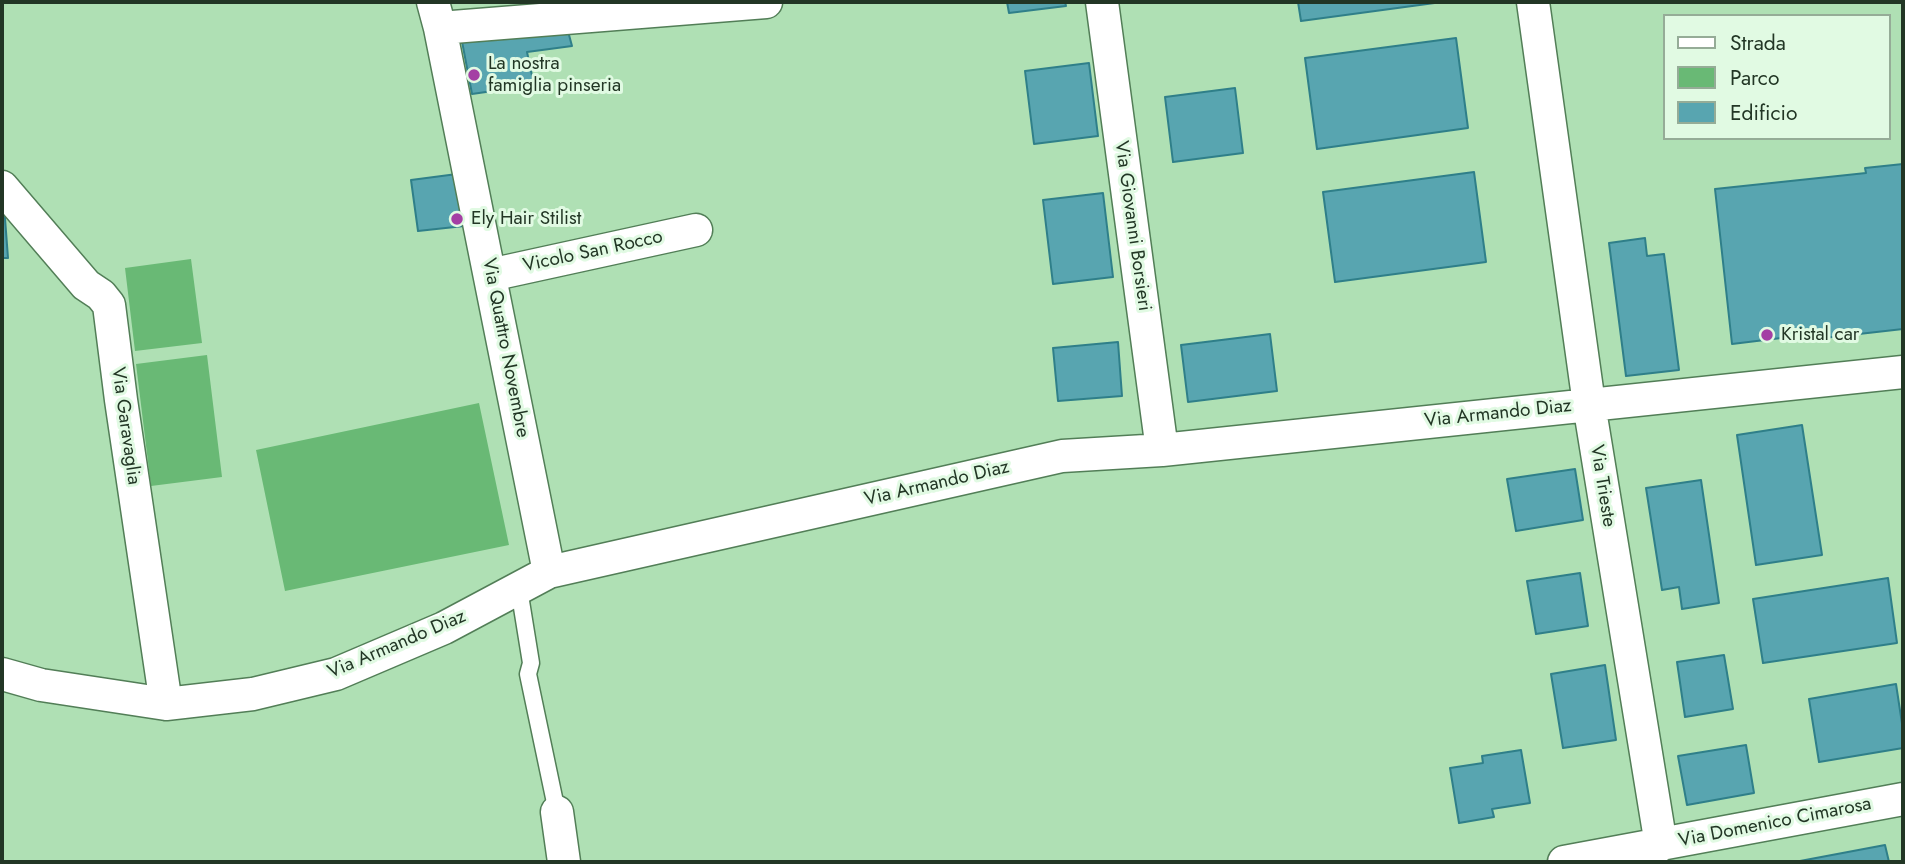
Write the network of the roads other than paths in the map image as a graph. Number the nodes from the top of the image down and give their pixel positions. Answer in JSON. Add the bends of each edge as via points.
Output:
{"nodes":[{"id":1,"x":766,"y":2,"type":"edge"},
{"id":2,"x":1102,"y":2,"type":"edge"},
{"id":3,"x":1533,"y":2,"type":"edge"},
{"id":4,"x":436,"y":15,"type":"edge"},
{"id":5,"x":2,"y":187,"type":"edge"},
{"id":6,"x":696,"y":229,"type":"dead end"},
{"id":7,"x":490,"y":275,"type":"junction"},
{"id":8,"x":1903,"y":372,"type":"edge"},
{"id":9,"x":1588,"y":404,"type":"junction"},
{"id":10,"x":1162,"y":450,"type":"junction"},
{"id":11,"x":549,"y":572,"type":"junction"},
{"id":12,"x":519,"y":589,"type":"junction"},
{"id":13,"x":2,"y":674,"type":"edge"},
{"id":14,"x":166,"y":704,"type":"junction"},
{"id":15,"x":1903,"y":799,"type":"edge"},
{"id":16,"x":557,"y":812,"type":"joint"},
{"id":17,"x":1661,"y":845,"type":"junction"},
{"id":18,"x":564,"y":862,"type":"edge"},
{"id":19,"x":1564,"y":862,"type":"edge"}],
"edges":[{"from":1,"to":4,"type":"street"},
{"from":2,"to":10,"type":"street","name":"Via Giovanni Borsieri"},
{"from":3,"to":9,"type":"street","name":"Via Trieste"},
{"from":4,"to":7,"type":"street","name":"Via Quattro Novembre"},
{"from":5,"to":14,"type":"street","name":"Via Garavaglia","via":[[86,285],[109,305]]},
{"from":6,"to":7,"type":"street","name":"Vicolo San Rocco"},
{"from":7,"to":11,"type":"street","name":"Via Quattro Novembre"},
{"from":8,"to":9,"type":"street","name":"Via Armando Diaz"},
{"from":9,"to":10,"type":"street","name":"Via Armando Diaz"},
{"from":9,"to":17,"type":"street","name":"Via Trieste"},
{"from":10,"to":11,"type":"street","name":"Via Armando Diaz","via":[[1062,456]]},
{"from":11,"to":12,"type":"street","name":"Via Armando Diaz"},
{"from":12,"to":14,"type":"street","name":"Via Armando Diaz","via":[[444,628],[336,674],[253,694]]},
{"from":12,"to":16,"type":"lane","via":[[531,663],[528,674]]},
{"from":13,"to":14,"type":"street","name":"Via Armando Diaz","via":[[41,685]]},
{"from":15,"to":17,"type":"street","name":"Via Domenico Cimarosa"},
{"from":16,"to":18,"type":"street"},
{"from":17,"to":19,"type":"street","name":"Via Domenico Cimarosa"}]}
